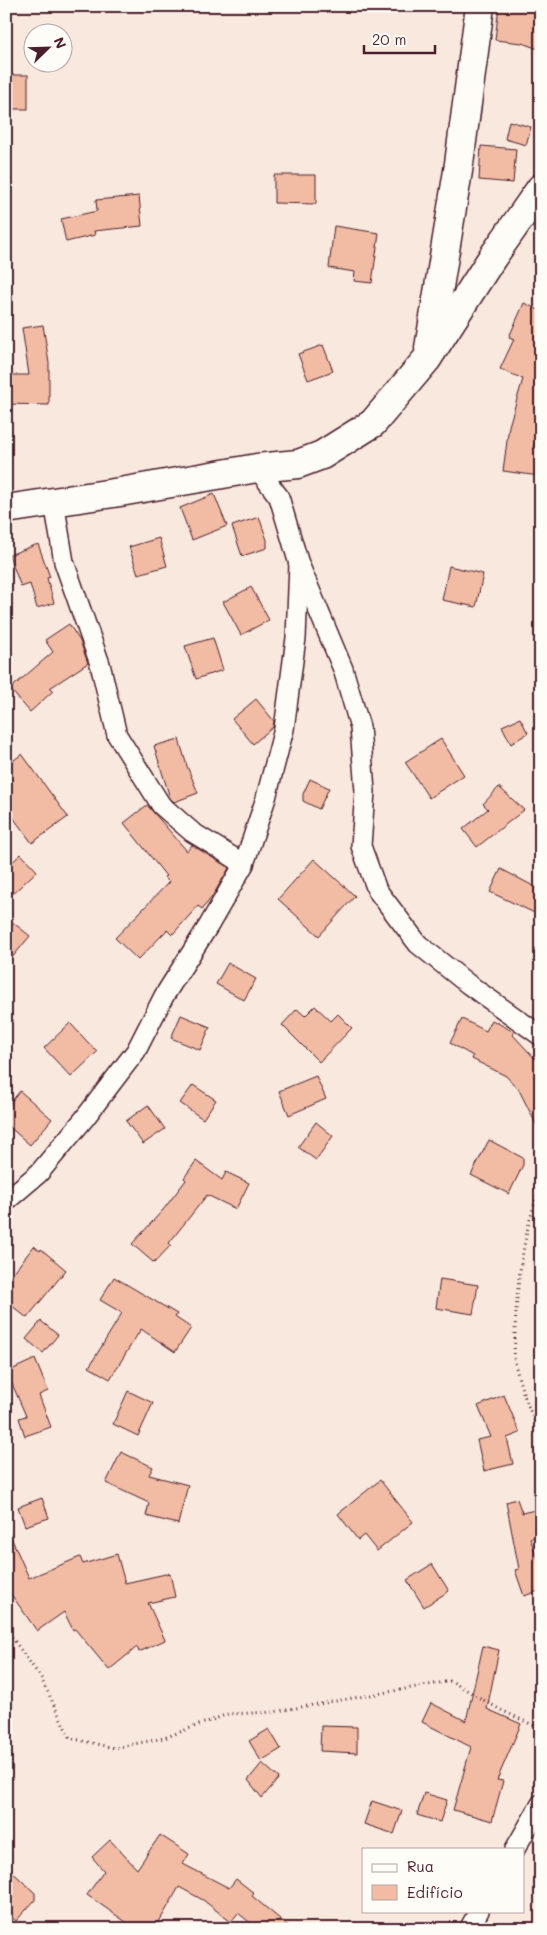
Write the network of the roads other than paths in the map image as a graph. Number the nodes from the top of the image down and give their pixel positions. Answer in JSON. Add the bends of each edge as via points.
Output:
{"nodes":[{"id":1,"x":480,"y":6,"type":"edge"},
{"id":2,"x":541,"y":188,"type":"edge"},
{"id":3,"x":427,"y":359,"type":"junction"},
{"id":4,"x":257,"y":468,"type":"junction"},
{"id":5,"x":54,"y":502,"type":"junction"},
{"id":6,"x":6,"y":508,"type":"edge"},
{"id":7,"x":299,"y":564,"type":"junction"},
{"id":8,"x":244,"y":864,"type":"junction"},
{"id":9,"x":541,"y":1036,"type":"edge"},
{"id":10,"x":6,"y":1201,"type":"edge"},
{"id":11,"x":541,"y":1804,"type":"edge"},
{"id":12,"x":516,"y":1848,"type":"edge"},
{"id":13,"x":478,"y":1912,"type":"edge"},
{"id":14,"x":469,"y":1929,"type":"edge"}],
"edges":[{"from":1,"to":3,"type":"street","via":[[458,171]]},
{"from":2,"to":3,"type":"street"},
{"from":3,"to":4,"type":"street","via":[[373,423],[322,455],[298,464]]},
{"from":4,"to":5,"type":"street"},
{"from":4,"to":7,"type":"street","via":[[279,497]]},
{"from":5,"to":6,"type":"street"},
{"from":5,"to":8,"type":"street","via":[[64,562],[100,664],[117,735],[161,805],[192,832]]},
{"from":7,"to":8,"type":"street","via":[[296,638],[284,729]]},
{"from":7,"to":9,"type":"street","via":[[343,669],[360,727],[365,791],[361,846],[377,890],[418,944]]},
{"from":8,"to":10,"type":"street","via":[[164,996],[136,1051],[39,1173]]},
{"from":11,"to":12,"type":"street"},
{"from":13,"to":14,"type":"street"}]}
